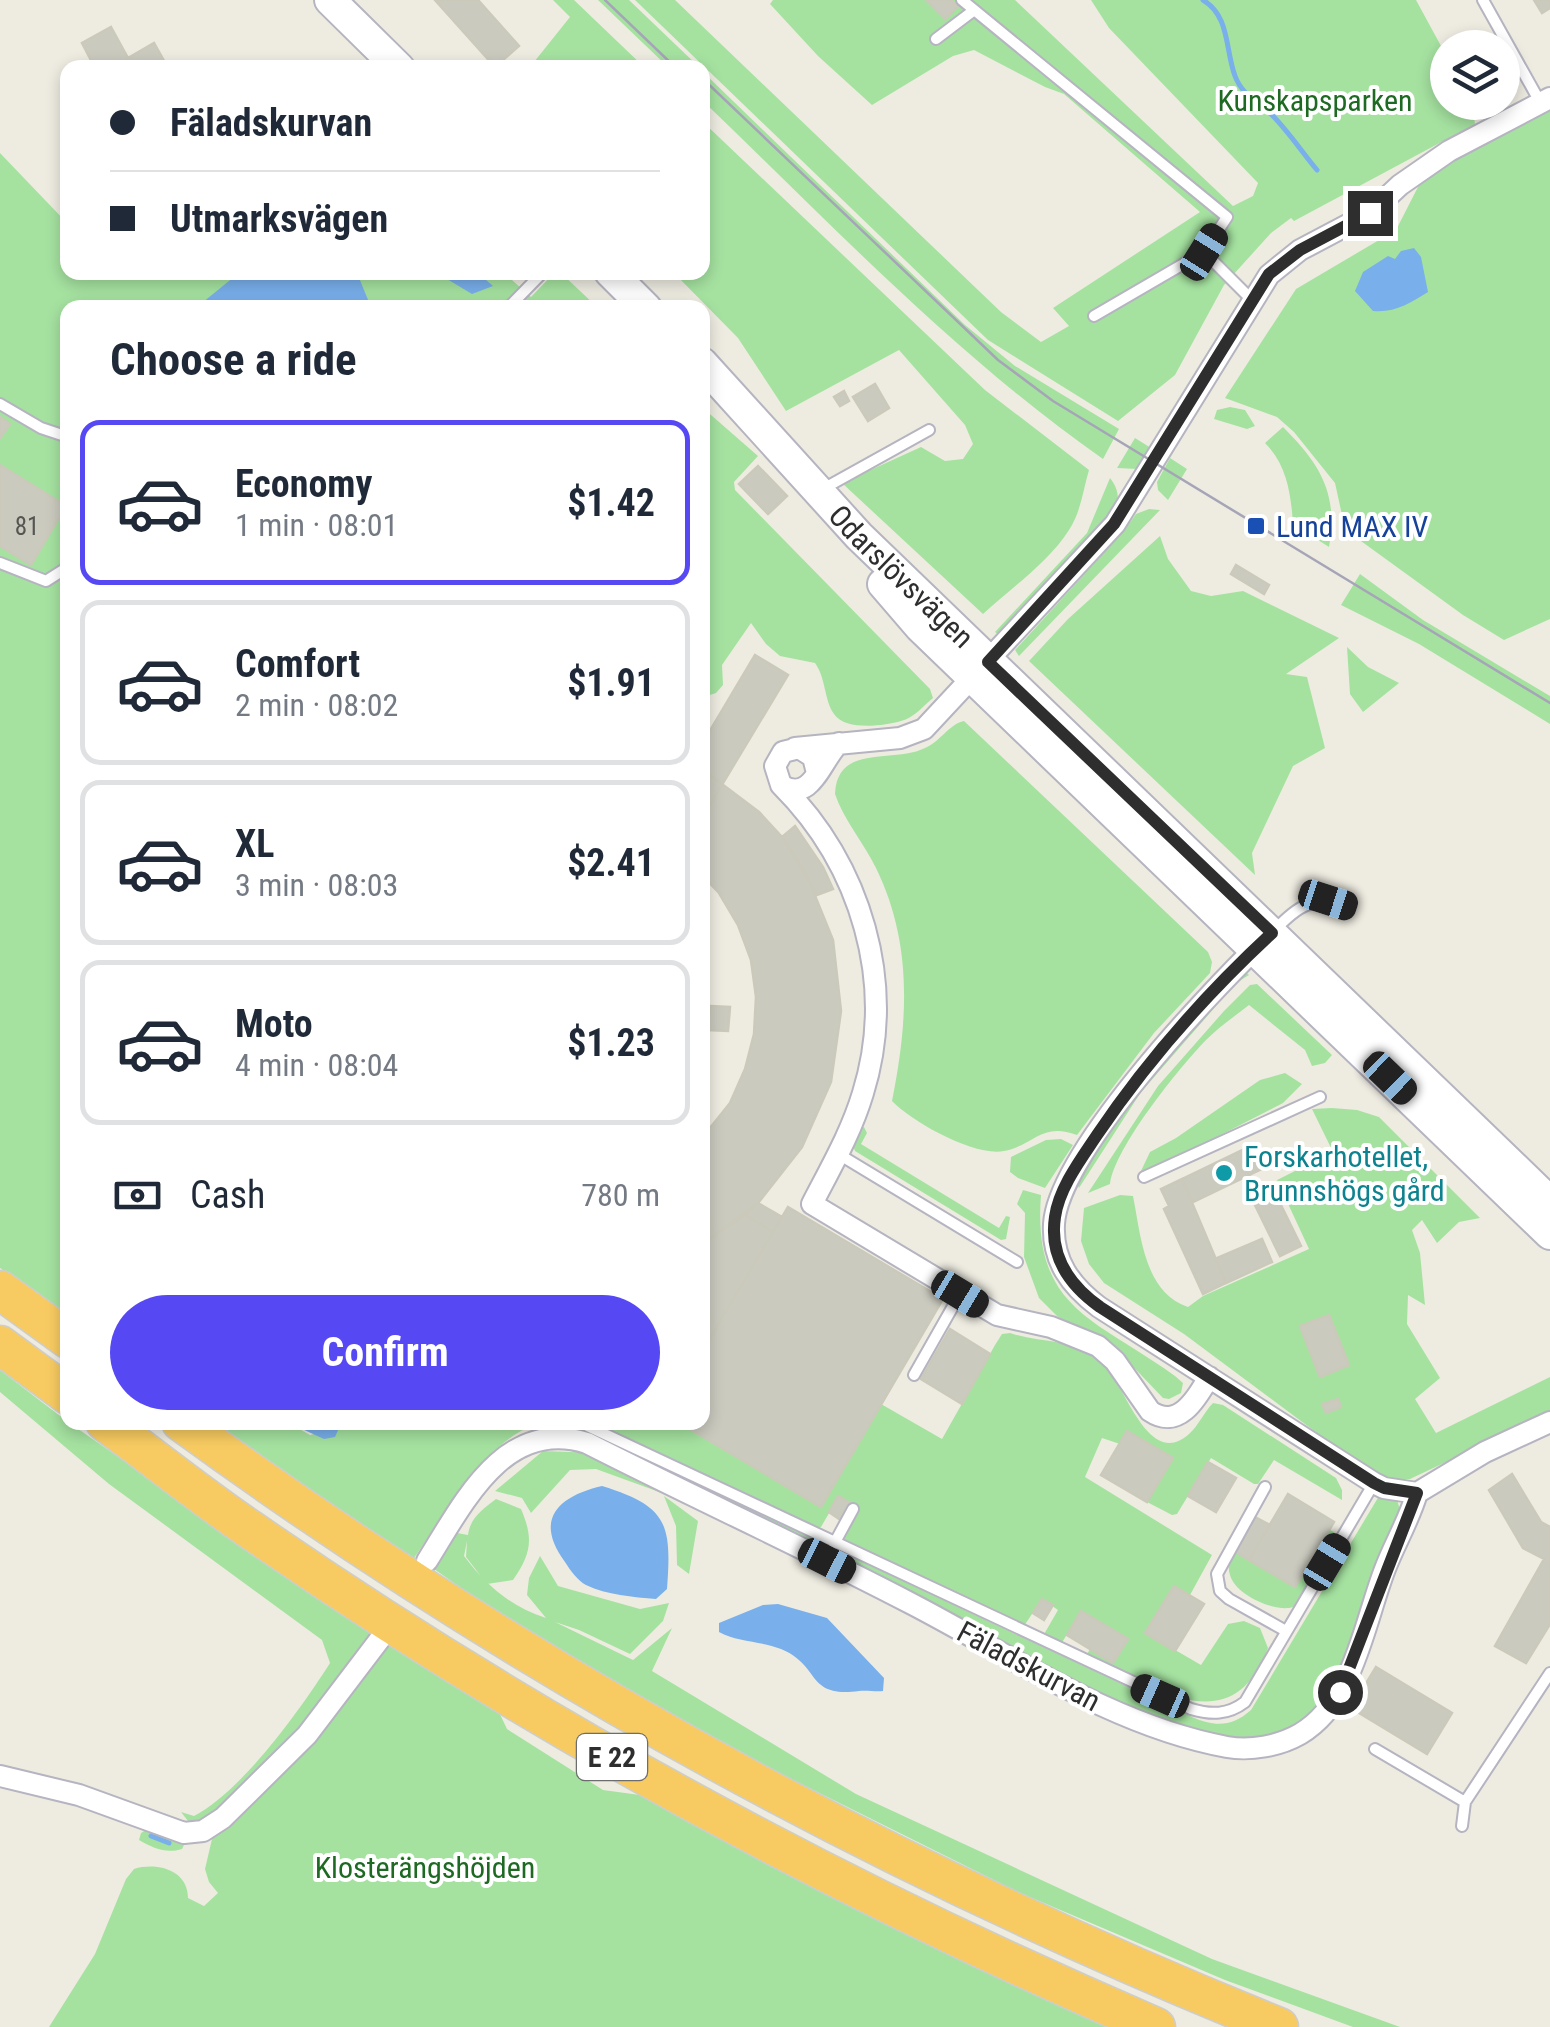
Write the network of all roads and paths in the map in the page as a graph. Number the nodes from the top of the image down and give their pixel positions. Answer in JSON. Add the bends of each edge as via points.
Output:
{"nodes":[{"id":1,"x":330,"y":0,"type":"edge"},
{"id":2,"x":962,"y":0,"type":"edge"},
{"id":3,"x":1483,"y":0,"type":"edge"},
{"id":4,"x":974,"y":10,"type":"junction"},
{"id":5,"x":936,"y":39,"type":"dead end"},
{"id":6,"x":392,"y":60,"type":"edge"},
{"id":7,"x":1545,"y":101,"type":"edge"},
{"id":8,"x":1204,"y":252,"type":"junction"},
{"id":9,"x":535,"y":280,"type":"edge"},
{"id":10,"x":618,"y":280,"type":"edge"},
{"id":11,"x":1251,"y":299,"type":"junction"},
{"id":12,"x":516,"y":300,"type":"edge"},
{"id":13,"x":638,"y":300,"type":"edge"},
{"id":14,"x":1094,"y":316,"type":"dead end"},
{"id":15,"x":710,"y":372,"type":"edge"},
{"id":16,"x":0,"y":404,"type":"edge"},
{"id":17,"x":929,"y":430,"type":"dead end"},
{"id":18,"x":60,"y":434,"type":"edge"},
{"id":19,"x":819,"y":491,"type":"junction"},
{"id":20,"x":0,"y":562,"type":"edge"},
{"id":21,"x":60,"y":572,"type":"edge"},
{"id":22,"x":981,"y":669,"type":"junction"},
{"id":23,"x":839,"y":743,"type":"junction"},
{"id":24,"x":795,"y":748,"type":"junction"},
{"id":25,"x":815,"y":776,"type":"junction"},
{"id":26,"x":781,"y":785,"type":"junction"},
{"id":27,"x":815,"y":821,"type":"junction"},
{"id":28,"x":1349,"y":906,"type":"dead end"},
{"id":29,"x":1264,"y":940,"type":"junction"},
{"id":30,"x":1320,"y":1097,"type":"dead end"},
{"id":31,"x":840,"y":1155,"type":"junction"},
{"id":32,"x":1144,"y":1177,"type":"dead end"},
{"id":33,"x":1550,"y":1202,"type":"edge"},
{"id":34,"x":1550,"y":1234,"type":"edge"},
{"id":35,"x":1017,"y":1262,"type":"dead end"},
{"id":36,"x":0,"y":1290,"type":"edge"},
{"id":37,"x":960,"y":1294,"type":"junction"},
{"id":38,"x":60,"y":1334,"type":"edge"},
{"id":39,"x":0,"y":1345,"type":"edge"},
{"id":40,"x":914,"y":1375,"type":"dead end"},
{"id":41,"x":1209,"y":1377,"type":"junction"},
{"id":42,"x":60,"y":1389,"type":"edge"},
{"id":43,"x":1550,"y":1422,"type":"edge"},
{"id":44,"x":116,"y":1430,"type":"edge"},
{"id":45,"x":193,"y":1430,"type":"edge"},
{"id":46,"x":596,"y":1430,"type":"edge"},
{"id":47,"x":1374,"y":1483,"type":"junction"},
{"id":48,"x":1264,"y":1487,"type":"dead end"},
{"id":49,"x":1417,"y":1493,"type":"junction"},
{"id":50,"x":854,"y":1509,"type":"dead end"},
{"id":51,"x":834,"y":1544,"type":"junction"},
{"id":52,"x":427,"y":1561,"type":"dead end"},
{"id":53,"x":1286,"y":1631,"type":"junction"},
{"id":54,"x":380,"y":1639,"type":"dead end"},
{"id":55,"x":1550,"y":1673,"type":"edge"},
{"id":56,"x":1375,"y":1749,"type":"dead end"},
{"id":57,"x":0,"y":1776,"type":"edge"},
{"id":58,"x":1465,"y":1802,"type":"junction"},
{"id":59,"x":1462,"y":1826,"type":"dead end"},
{"id":60,"x":1156,"y":2027,"type":"edge"},
{"id":61,"x":1279,"y":2027,"type":"edge"}],
"edges":[{"from":1,"to":6,"type":"main road"},
{"from":2,"to":4,"type":"lane"},
{"from":3,"to":7,"type":"lane"},
{"from":4,"to":5,"type":"lane"},
{"from":4,"to":8,"type":"lane","via":[[1226,217]]},
{"from":7,"to":11,"type":"street","via":[[1458,146],[1370,213],[1300,250]]},
{"from":8,"to":11,"type":"lane"},
{"from":8,"to":14,"type":"lane"},
{"from":9,"to":12,"type":"lane"},
{"from":10,"to":13,"type":"main road"},
{"from":11,"to":22,"type":"street","via":[[1114,524]]},
{"from":15,"to":19,"type":"main road","name":"Odarslövsvägen"},
{"from":16,"to":18,"type":"lane"},
{"from":17,"to":19,"type":"lane"},
{"from":19,"to":22,"type":"main road","name":"Odarslövsvägen","via":[[920,627]]},
{"from":20,"to":21,"type":"lane","via":[[46,581]]},
{"from":22,"to":23,"type":"street","via":[[911,736]]},
{"from":22,"to":29,"type":"main road","name":"Odarslövsvägen","via":[[1182,881]]},
{"from":23,"to":24,"type":"street"},
{"from":23,"to":25,"type":"street"},
{"from":24,"to":25,"type":"street","via":[[813,757]]},
{"from":24,"to":26,"type":"street","via":[[776,762]]},
{"from":25,"to":26,"type":"street","via":[[796,791]]},
{"from":25,"to":27,"type":"street"},
{"from":26,"to":27,"type":"street"},
{"from":27,"to":31,"type":"street","via":[[856,898],[875,990],[868,1075]]},
{"from":28,"to":29,"type":"lane","via":[[1315,900]]},
{"from":29,"to":33,"type":"main road","name":"Odarslövsvägen"},
{"from":29,"to":34,"type":"main road","name":"Odarslövsvägen"},
{"from":29,"to":41,"type":"street","via":[[1176,1030],[1120,1102],[1065,1188],[1054,1220],[1057,1254],[1076,1288]]},
{"from":30,"to":32,"type":"lane"},
{"from":31,"to":35,"type":"lane"},
{"from":31,"to":37,"type":"street","via":[[812,1204]]},
{"from":36,"to":38,"type":"highway"},
{"from":37,"to":40,"type":"lane"},
{"from":37,"to":41,"type":"street","via":[[998,1315],[1098,1346],[1150,1411],[1164,1418],[1184,1413]]},
{"from":39,"to":42,"type":"highway"},
{"from":41,"to":47,"type":"street"},
{"from":43,"to":49,"type":"street"},
{"from":44,"to":60,"type":"highway","number":"E 22","via":[[267,1541],[611,1757],[907,1913]]},
{"from":45,"to":61,"type":"highway","number":"E 22","via":[[506,1641],[648,1724],[916,1867]]},
{"from":46,"to":51,"type":"lane"},
{"from":47,"to":49,"type":"street"},
{"from":47,"to":53,"type":"lane"},
{"from":48,"to":53,"type":"lane","via":[[1217,1574],[1228,1599]]},
{"from":49,"to":52,"type":"street","name":"Fäladskurvan","via":[[1330,1708],[1288,1740],[1250,1748],[1170,1732],[1109,1708],[898,1596],[570,1437],[526,1442],[503,1458]]},
{"from":50,"to":51,"type":"lane"},
{"from":51,"to":53,"type":"lane","via":[[1210,1714],[1245,1702]]},
{"from":54,"to":57,"type":"street","via":[[321,1719],[212,1826],[184,1833],[79,1794]]},
{"from":55,"to":58,"type":"lane"},
{"from":56,"to":58,"type":"lane"},
{"from":58,"to":59,"type":"lane"}]}
